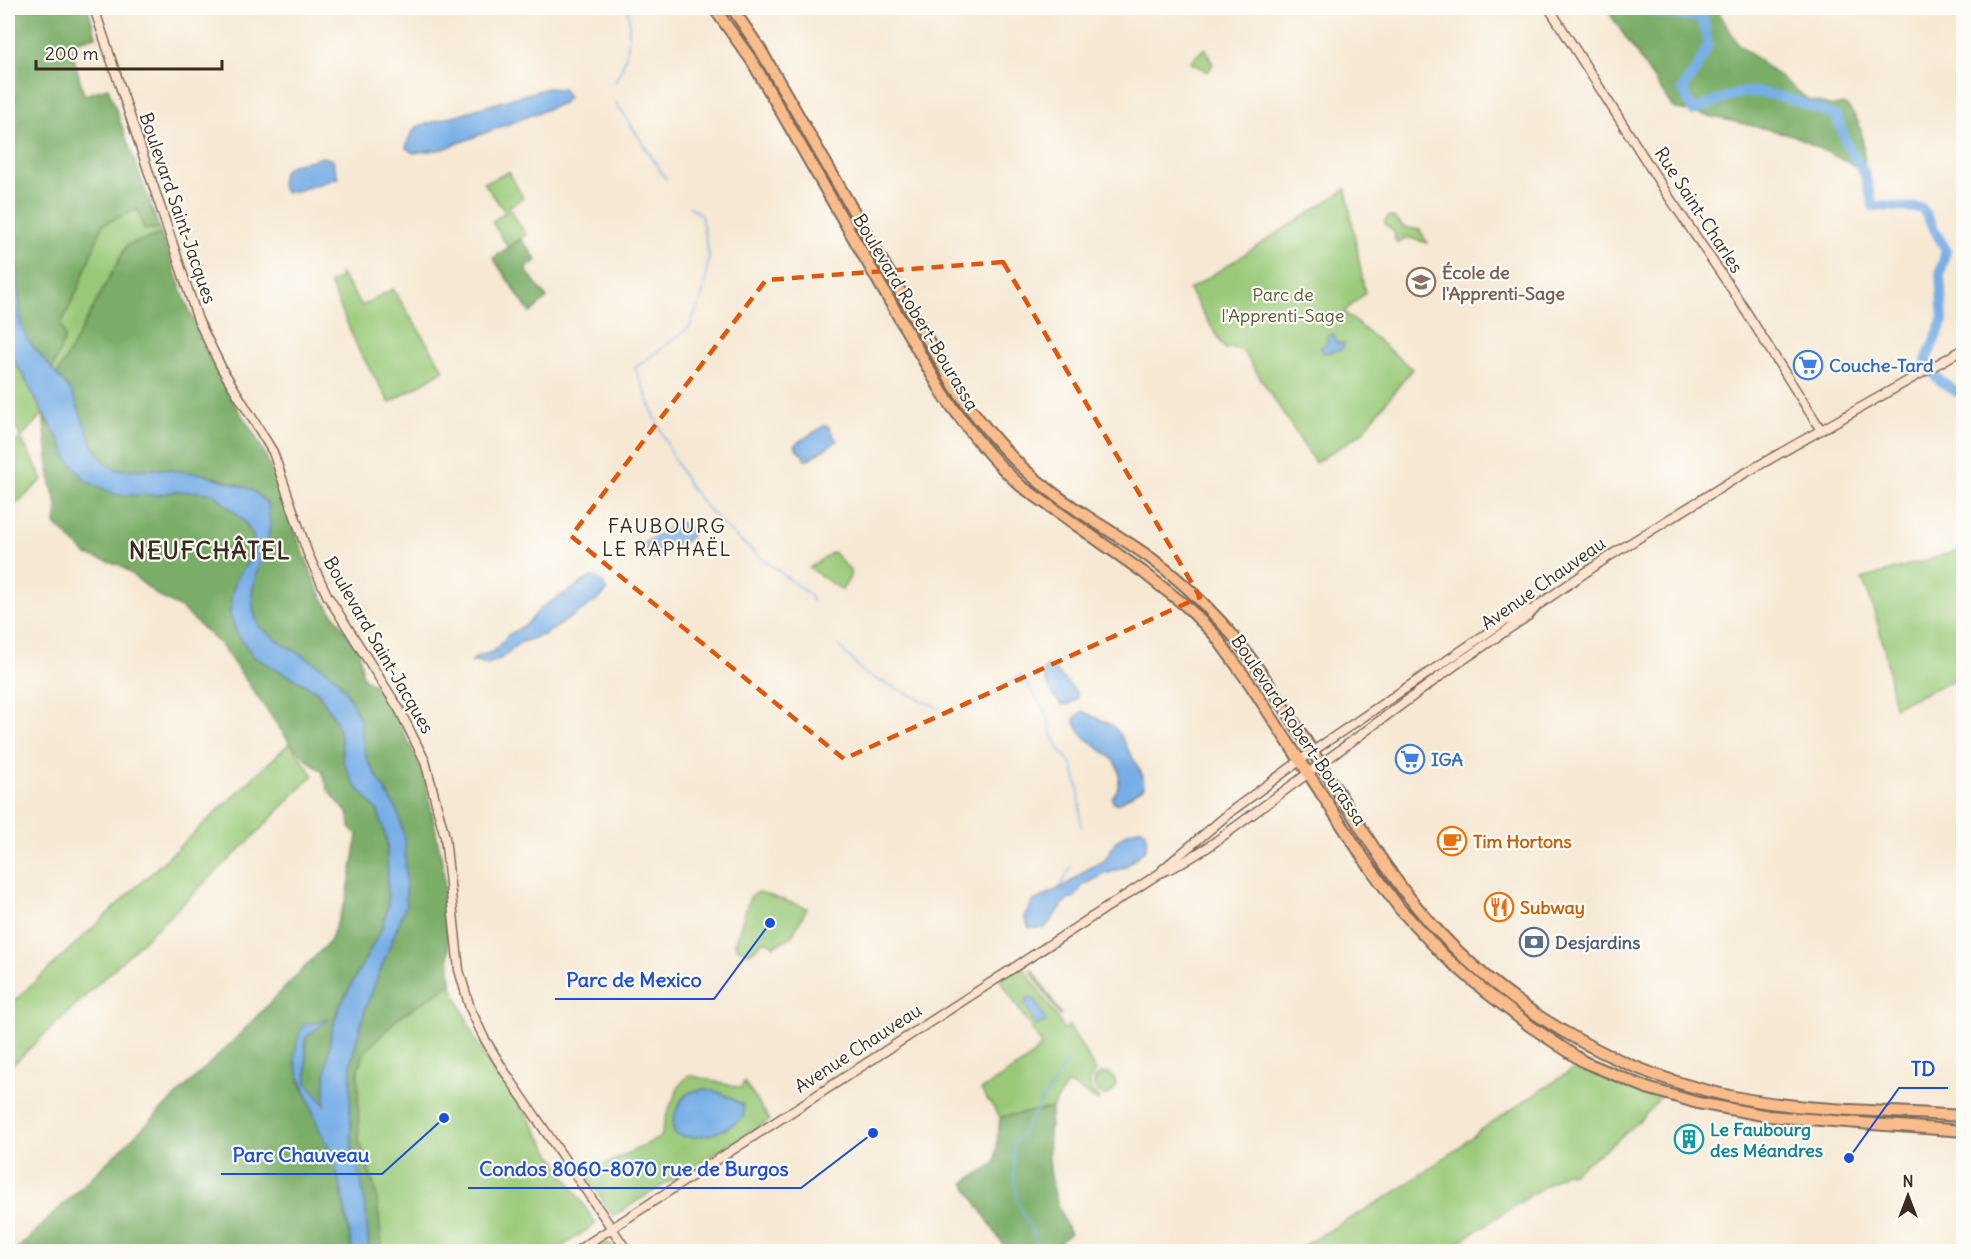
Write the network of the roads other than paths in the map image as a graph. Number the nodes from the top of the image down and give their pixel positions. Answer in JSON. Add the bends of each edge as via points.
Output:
{"nodes":[{"id":1,"x":94,"y":8,"type":"edge"},
{"id":2,"x":714,"y":8,"type":"edge"},
{"id":3,"x":732,"y":8,"type":"edge"},
{"id":4,"x":1549,"y":8,"type":"edge"},
{"id":5,"x":1964,"y":349,"type":"edge"},
{"id":6,"x":1821,"y":430,"type":"junction"},
{"id":7,"x":1537,"y":606,"type":"junction"},
{"id":8,"x":1313,"y":752,"type":"junction"},
{"id":9,"x":1301,"y":760,"type":"junction"},
{"id":10,"x":1320,"y":763,"type":"junction"},
{"id":11,"x":1308,"y":772,"type":"junction"},
{"id":12,"x":1160,"y":873,"type":"junction"},
{"id":13,"x":1964,"y":1116,"type":"edge"},
{"id":14,"x":1964,"y":1131,"type":"edge"},
{"id":15,"x":611,"y":1227,"type":"junction"},
{"id":16,"x":575,"y":1251,"type":"edge"},
{"id":17,"x":628,"y":1251,"type":"edge"}],
"edges":[{"from":1,"to":15,"type":"main road","name":"Boulevard Saint-Jacques","via":[[198,320],[222,369],[273,452],[327,595],[399,708],[425,761],[445,837],[459,970],[470,1008],[505,1072]]},
{"from":2,"to":9,"type":"highway","name":"Boulevard Robert-Bourassa","via":[[752,61],[943,394],[971,434],[1021,486],[1112,548],[1186,606],[1236,662]]},
{"from":3,"to":8,"type":"highway","name":"Boulevard Robert-Bourassa","via":[[760,49],[974,414],[1041,484],[1150,557],[1194,593],[1257,666]]},
{"from":4,"to":6,"type":"main road","name":"Rue Saint-Charles"},
{"from":5,"to":6,"type":"main road","name":"Avenue Chauveau"},
{"from":6,"to":7,"type":"main road","name":"Avenue Chauveau","via":[[1611,555]]},
{"from":7,"to":8,"type":"main road","name":"Avenue Chauveau","via":[[1505,621]]},
{"from":7,"to":10,"type":"main road","name":"Avenue Chauveau"},
{"from":8,"to":9,"type":"main road","name":"Avenue Chauveau"},
{"from":8,"to":10,"type":"highway","name":"Boulevard Robert-Bourassa"},
{"from":9,"to":11,"type":"highway","name":"Boulevard Robert-Bourassa"},
{"from":9,"to":12,"type":"main road","name":"Avenue Chauveau","via":[[1233,810]]},
{"from":10,"to":11,"type":"main road","name":"Avenue Chauveau"},
{"from":10,"to":13,"type":"highway","name":"Boulevard Robert-Bourassa","via":[[1388,868],[1433,925],[1494,984],[1569,1034],[1650,1072],[1735,1097]]},
{"from":11,"to":12,"type":"main road","name":"Avenue Chauveau","via":[[1208,847]]},
{"from":11,"to":14,"type":"highway","name":"Boulevard Robert-Bourassa","via":[[1400,909],[1443,955],[1530,1026],[1584,1062],[1662,1093],[1750,1114]]},
{"from":12,"to":15,"type":"main road","name":"Avenue Chauveau"},
{"from":15,"to":16,"type":"main road","name":"Avenue Chauveau"},
{"from":15,"to":17,"type":"main road","name":"Boulevard Saint-Jacques"}]}
